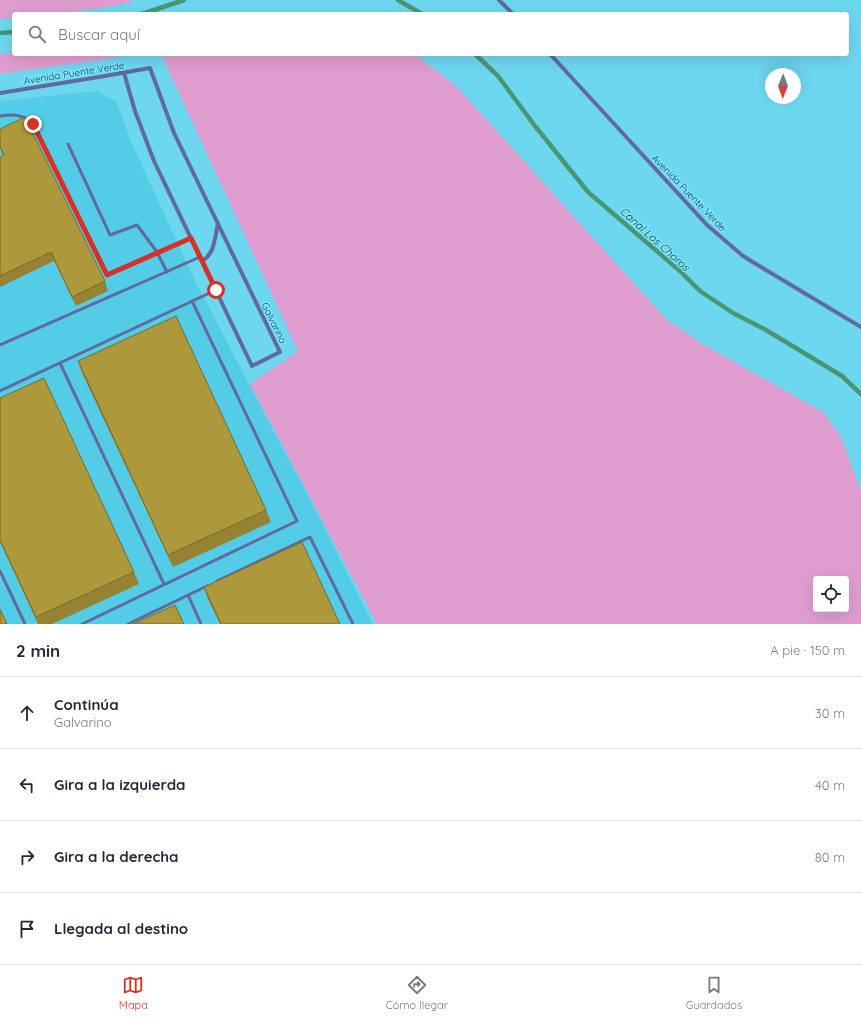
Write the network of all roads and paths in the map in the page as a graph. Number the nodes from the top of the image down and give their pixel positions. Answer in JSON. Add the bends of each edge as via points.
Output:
{"nodes":[{"id":1,"x":499,"y":0,"type":"edge"},
{"id":2,"x":511,"y":12,"type":"edge"},
{"id":3,"x":552,"y":56,"type":"edge"},
{"id":4,"x":150,"y":68,"type":"joint"},
{"id":5,"x":124,"y":73,"type":"junction"},
{"id":6,"x":0,"y":93,"type":"edge"},
{"id":7,"x":0,"y":116,"type":"edge"},
{"id":8,"x":68,"y":144,"type":"dead end"},
{"id":9,"x":218,"y":223,"type":"junction"},
{"id":10,"x":191,"y":238,"type":"junction"},
{"id":11,"x":157,"y":252,"type":"junction"},
{"id":12,"x":201,"y":259,"type":"junction"},
{"id":13,"x":167,"y":272,"type":"junction"},
{"id":14,"x":216,"y":290,"type":"junction"},
{"id":15,"x":192,"y":301,"type":"junction"},
{"id":16,"x":861,"y":326,"type":"edge"},
{"id":17,"x":0,"y":345,"type":"edge"},
{"id":18,"x":60,"y":363,"type":"junction"},
{"id":19,"x":0,"y":391,"type":"edge"},
{"id":20,"x":0,"y":571,"type":"edge"},
{"id":21,"x":217,"y":582,"type":"edge"},
{"id":22,"x":164,"y":584,"type":"junction"},
{"id":23,"x":209,"y":585,"type":"edge"},
{"id":24,"x":188,"y":595,"type":"junction"},
{"id":25,"x":25,"y":624,"type":"edge"},
{"id":26,"x":82,"y":624,"type":"edge"},
{"id":27,"x":128,"y":624,"type":"edge"},
{"id":28,"x":201,"y":624,"type":"edge"},
{"id":29,"x":353,"y":624,"type":"edge"}],
"edges":[{"from":1,"to":2,"type":"street"},
{"from":3,"to":16,"type":"street","name":"Avenida Puente Verde","via":[[707,225],[727,243],[761,268]]},
{"from":4,"to":5,"type":"street","name":"Avenida Puente Verde"},
{"from":4,"to":9,"type":"street","name":"Galvarino","via":[[174,133]]},
{"from":5,"to":6,"type":"street","name":"Avenida Puente Verde"},
{"from":5,"to":10,"type":"street","name":"Galvarino","via":[[154,161]]},
{"from":7,"to":11,"type":"lane","via":[[19,116],[33,124],[107,275]]},
{"from":8,"to":11,"type":"lane","via":[[110,235],[137,225]]},
{"from":9,"to":12,"type":"street","via":[[209,256]]},
{"from":9,"to":14,"type":"street","name":"Galvarino","via":[[280,352],[252,366]]},
{"from":10,"to":11,"type":"lane"},
{"from":10,"to":12,"type":"street","name":"Galvarino"},
{"from":11,"to":13,"type":"lane"},
{"from":12,"to":13,"type":"lane"},
{"from":12,"to":14,"type":"street","name":"Galvarino"},
{"from":13,"to":17,"type":"lane"},
{"from":14,"to":15,"type":"lane"},
{"from":15,"to":18,"type":"lane"},
{"from":15,"to":22,"type":"lane","via":[[297,521]]},
{"from":18,"to":19,"type":"lane"},
{"from":18,"to":22,"type":"lane"},
{"from":20,"to":25,"type":"lane"},
{"from":21,"to":29,"type":"lane","via":[[310,537]]},
{"from":22,"to":26,"type":"lane"},
{"from":23,"to":24,"type":"lane"},
{"from":24,"to":27,"type":"lane"},
{"from":24,"to":28,"type":"lane"}]}
